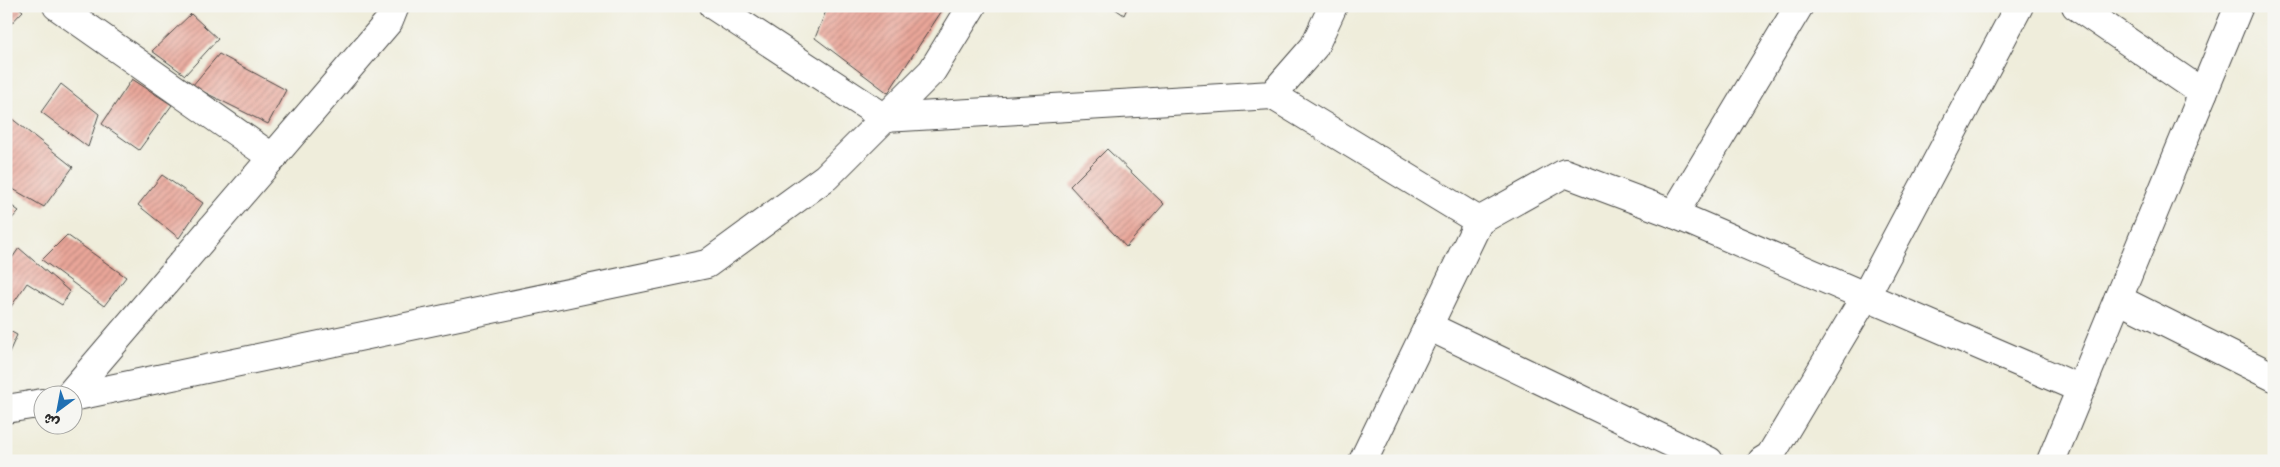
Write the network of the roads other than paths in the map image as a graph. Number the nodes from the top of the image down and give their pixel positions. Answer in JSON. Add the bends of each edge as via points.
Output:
{"nodes":[{"id":1,"x":57,"y":6,"type":"edge"},
{"id":2,"x":395,"y":6,"type":"edge"},
{"id":3,"x":714,"y":6,"type":"edge"},
{"id":4,"x":972,"y":6,"type":"edge"},
{"id":5,"x":1334,"y":6,"type":"edge"},
{"id":6,"x":1799,"y":6,"type":"edge"},
{"id":7,"x":2019,"y":6,"type":"edge"},
{"id":8,"x":2076,"y":6,"type":"edge"},
{"id":9,"x":2239,"y":6,"type":"edge"},
{"id":10,"x":2203,"y":93,"type":"junction"},
{"id":11,"x":1272,"y":95,"type":"junction"},
{"id":12,"x":885,"y":118,"type":"junction"},
{"id":13,"x":273,"y":158,"type":"junction"},
{"id":14,"x":1674,"y":214,"type":"junction"},
{"id":15,"x":1479,"y":221,"type":"junction"},
{"id":16,"x":1866,"y":297,"type":"junction"},
{"id":17,"x":2118,"y":299,"type":"junction"},
{"id":18,"x":1428,"y":326,"type":"junction"},
{"id":19,"x":2274,"y":377,"type":"edge"},
{"id":20,"x":81,"y":384,"type":"edge"},
{"id":21,"x":2080,"y":389,"type":"junction"},
{"id":22,"x":82,"y":394,"type":"edge"},
{"id":23,"x":1362,"y":461,"type":"edge"},
{"id":24,"x":1710,"y":461,"type":"edge"},
{"id":25,"x":1762,"y":461,"type":"edge"},
{"id":26,"x":2051,"y":461,"type":"edge"}],
"edges":[{"from":1,"to":13,"type":"street"},
{"from":2,"to":13,"type":"street","via":[[389,20]]},
{"from":3,"to":12,"type":"street"},
{"from":4,"to":12,"type":"street","via":[[932,71]]},
{"from":5,"to":11,"type":"street","via":[[1314,47]]},
{"from":6,"to":14,"type":"street"},
{"from":7,"to":16,"type":"street"},
{"from":8,"to":10,"type":"street"},
{"from":9,"to":10,"type":"street"},
{"from":10,"to":17,"type":"street"},
{"from":11,"to":12,"type":"street"},
{"from":11,"to":15,"type":"street"},
{"from":12,"to":22,"type":"street","via":[[826,177],[707,264]]},
{"from":13,"to":20,"type":"street"},
{"from":14,"to":15,"type":"street","via":[[1565,173]]},
{"from":14,"to":16,"type":"street"},
{"from":15,"to":18,"type":"street"},
{"from":16,"to":21,"type":"street"},
{"from":16,"to":25,"type":"street","via":[[1770,456]]},
{"from":17,"to":19,"type":"street"},
{"from":17,"to":21,"type":"street"},
{"from":18,"to":23,"type":"street"},
{"from":18,"to":24,"type":"street"},
{"from":21,"to":26,"type":"street"}]}
